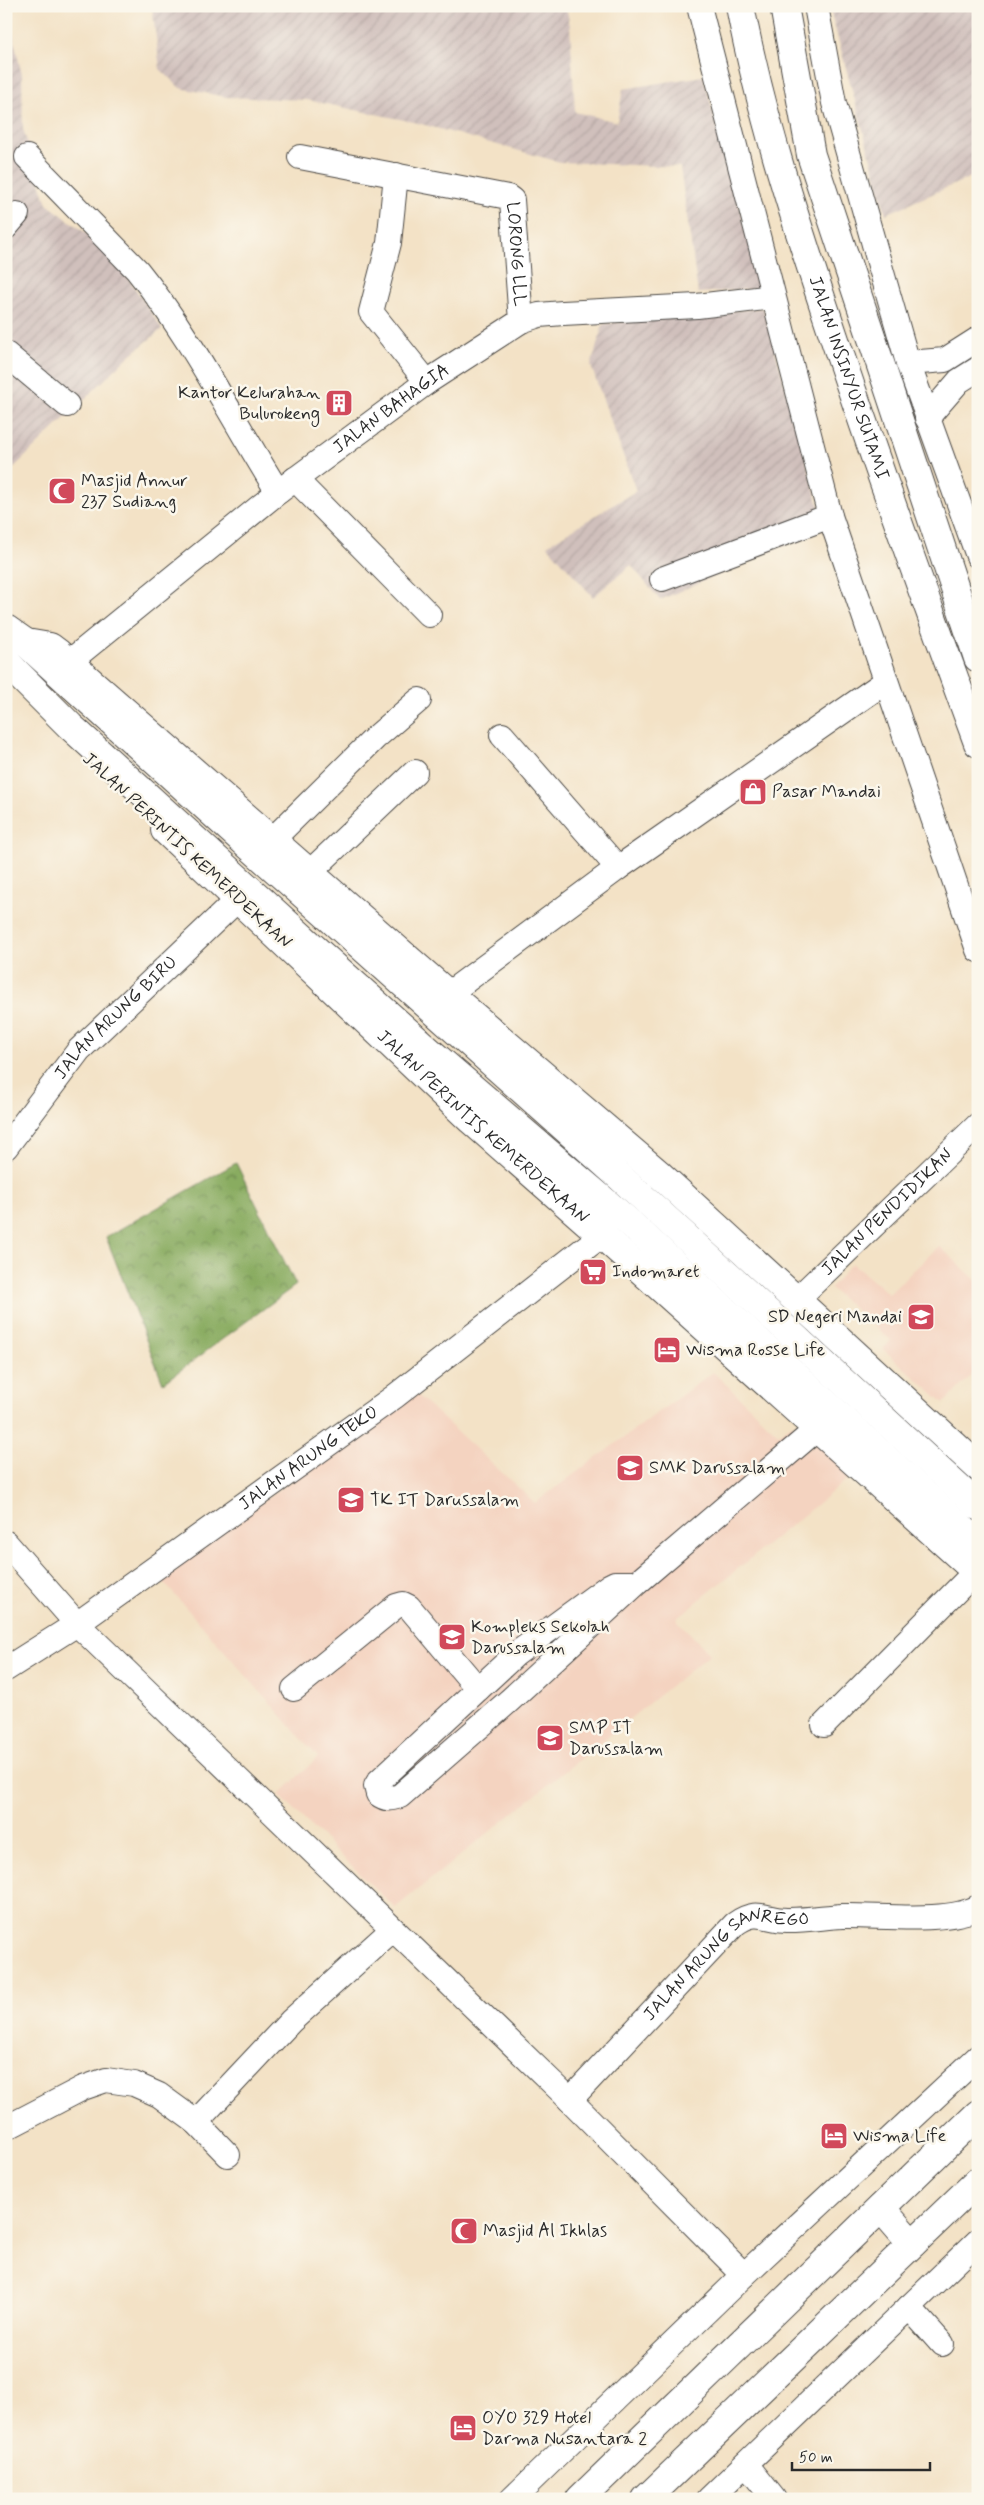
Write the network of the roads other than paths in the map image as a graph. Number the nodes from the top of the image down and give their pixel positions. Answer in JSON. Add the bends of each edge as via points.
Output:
{"nodes":[{"id":1,"x":699,"y":6,"type":"edge"},
{"id":2,"x":740,"y":6,"type":"edge"},
{"id":3,"x":784,"y":6,"type":"edge"},
{"id":4,"x":816,"y":6,"type":"edge"},
{"id":5,"x":27,"y":157,"type":"dead end"},
{"id":6,"x":300,"y":157,"type":"dead end"},
{"id":7,"x":396,"y":175,"type":"junction"},
{"id":8,"x":773,"y":296,"type":"junction"},
{"id":9,"x":521,"y":321,"type":"junction"},
{"id":10,"x":978,"y":339,"type":"edge"},
{"id":11,"x":6,"y":354,"type":"edge"},
{"id":12,"x":946,"y":360,"type":"junction"},
{"id":13,"x":908,"y":363,"type":"junction"},
{"id":14,"x":968,"y":375,"type":"edge"},
{"id":15,"x":427,"y":382,"type":"junction"},
{"id":16,"x":67,"y":405,"type":"dead end"},
{"id":17,"x":927,"y":418,"type":"junction"},
{"id":18,"x":287,"y":485,"type":"junction"},
{"id":19,"x":830,"y":516,"type":"junction"},
{"id":20,"x":978,"y":556,"type":"edge"},
{"id":21,"x":662,"y":579,"type":"dead end"},
{"id":22,"x":428,"y":615,"type":"dead end"},
{"id":23,"x":16,"y":636,"type":"edge"},
{"id":24,"x":978,"y":658,"type":"edge"},
{"id":25,"x":68,"y":662,"type":"junction"},
{"id":26,"x":7,"y":663,"type":"edge"},
{"id":27,"x":885,"y":682,"type":"junction"},
{"id":28,"x":419,"y":700,"type":"dead end"},
{"id":29,"x":502,"y":735,"type":"dead end"},
{"id":30,"x":978,"y":743,"type":"edge"},
{"id":31,"x":415,"y":772,"type":"dead end"},
{"id":32,"x":272,"y":840,"type":"junction"},
{"id":33,"x":618,"y":868,"type":"junction"},
{"id":34,"x":309,"y":873,"type":"junction"},
{"id":35,"x":238,"y":900,"type":"junction"},
{"id":36,"x":978,"y":950,"type":"edge"},
{"id":37,"x":448,"y":994,"type":"junction"},
{"id":38,"x":978,"y":1125,"type":"edge"},
{"id":39,"x":6,"y":1147,"type":"edge"},
{"id":40,"x":602,"y":1235,"type":"junction"},
{"id":41,"x":795,"y":1301,"type":"junction"},
{"id":42,"x":818,"y":1429,"type":"junction"},
{"id":43,"x":978,"y":1467,"type":"edge"},
{"id":44,"x":978,"y":1506,"type":"edge"},
{"id":45,"x":6,"y":1543,"type":"edge"},
{"id":46,"x":978,"y":1543,"type":"edge"},
{"id":47,"x":977,"y":1572,"type":"edge"},
{"id":48,"x":637,"y":1582,"type":"junction"},
{"id":49,"x":77,"y":1624,"type":"junction"},
{"id":50,"x":6,"y":1669,"type":"edge"},
{"id":51,"x":484,"y":1683,"type":"junction"},
{"id":52,"x":294,"y":1688,"type":"dead end"},
{"id":53,"x":510,"y":1700,"type":"junction"},
{"id":54,"x":824,"y":1725,"type":"dead end"},
{"id":55,"x":978,"y":1907,"type":"edge"},
{"id":56,"x":392,"y":1930,"type":"junction"},
{"id":57,"x":978,"y":2057,"type":"edge"},
{"id":58,"x":570,"y":2100,"type":"junction"},
{"id":59,"x":978,"y":2114,"type":"edge"},
{"id":60,"x":196,"y":2122,"type":"junction"},
{"id":61,"x":6,"y":2128,"type":"edge"},
{"id":62,"x":228,"y":2155,"type":"dead end"},
{"id":63,"x":978,"y":2181,"type":"edge"},
{"id":64,"x":881,"y":2208,"type":"junction"},
{"id":65,"x":978,"y":2240,"type":"edge"},
{"id":66,"x":912,"y":2244,"type":"junction"},
{"id":67,"x":744,"y":2275,"type":"junction"},
{"id":68,"x":909,"y":2307,"type":"junction"},
{"id":69,"x":942,"y":2344,"type":"dead end"},
{"id":70,"x":746,"y":2464,"type":"junction"},
{"id":71,"x":711,"y":2498,"type":"edge"},
{"id":72,"x":512,"y":2499,"type":"edge"},
{"id":73,"x":580,"y":2499,"type":"edge"},
{"id":74,"x":646,"y":2499,"type":"edge"},
{"id":75,"x":774,"y":2499,"type":"edge"}],
"edges":[{"from":1,"to":8,"type":"street"},
{"from":2,"to":30,"type":"main road","name":"JALAN INSINYUR SUTAMI","via":[[773,147],[807,254],[888,496]]},
{"from":3,"to":24,"type":"main road","name":"JALAN INSINYUR SUTAMI","via":[[811,155]]},
{"from":4,"to":13,"type":"street","via":[[834,103]]},
{"from":5,"to":18,"type":"street","via":[[152,288],[192,347],[235,423]]},
{"from":6,"to":7,"type":"street"},
{"from":7,"to":9,"type":"street","name":"LORONG LLL","via":[[501,194],[512,200]]},
{"from":7,"to":15,"type":"street","via":[[389,243],[372,312]]},
{"from":8,"to":9,"type":"street","name":"JALAN BAHAGIA","via":[[697,306],[555,313]]},
{"from":8,"to":19,"type":"street"},
{"from":9,"to":15,"type":"street","name":"JALAN BAHAGIA"},
{"from":10,"to":12,"type":"street"},
{"from":11,"to":16,"type":"street"},
{"from":12,"to":13,"type":"street"},
{"from":12,"to":14,"type":"street","via":[[944,369],[949,376]]},
{"from":13,"to":17,"type":"street"},
{"from":14,"to":17,"type":"street"},
{"from":15,"to":18,"type":"street","name":"JALAN BAHAGIA"},
{"from":17,"to":20,"type":"street"},
{"from":18,"to":22,"type":"street"},
{"from":18,"to":25,"type":"street","name":"JALAN BAHAGIA"},
{"from":19,"to":21,"type":"street"},
{"from":19,"to":27,"type":"street"},
{"from":23,"to":25,"type":"main road","via":[[50,647]]},
{"from":23,"to":44,"type":"main road","via":[[648,1202]]},
{"from":25,"to":32,"type":"main road"},
{"from":26,"to":35,"type":"main road","name":"JALAN PERINTIS KEMERDEKAAN","via":[[19,692]]},
{"from":26,"to":46,"type":"main road","name":"JALAN PERINTIS KEMERDEKAAN","via":[[70,726],[315,949],[631,1224]]},
{"from":27,"to":33,"type":"street"},
{"from":27,"to":36,"type":"street"},
{"from":28,"to":32,"type":"street","via":[[375,738]]},
{"from":29,"to":33,"type":"street"},
{"from":31,"to":34,"type":"street"},
{"from":32,"to":34,"type":"main road"},
{"from":33,"to":37,"type":"street"},
{"from":34,"to":37,"type":"main road"},
{"from":35,"to":39,"type":"street","name":"JALAN ARUNG BIRU","via":[[79,1050]]},
{"from":35,"to":40,"type":"main road","name":"JALAN PERINTIS KEMERDEKAAN","via":[[471,1120]]},
{"from":37,"to":41,"type":"main road","via":[[660,1175]]},
{"from":38,"to":41,"type":"street","name":"JALAN PENDIDIKAN"},
{"from":40,"to":42,"type":"main road","name":"JALAN PERINTIS KEMERDEKAAN"},
{"from":40,"to":49,"type":"street","name":"JALAN ARUNG TEKO","via":[[394,1397]]},
{"from":41,"to":43,"type":"main road"},
{"from":42,"to":47,"type":"main road","name":"JALAN PERINTIS KEMERDEKAAN"},
{"from":42,"to":48,"type":"street"},
{"from":45,"to":49,"type":"street"},
{"from":47,"to":54,"type":"street"},
{"from":48,"to":51,"type":"street","via":[[609,1586],[516,1654]]},
{"from":48,"to":53,"type":"street"},
{"from":49,"to":50,"type":"street","name":"JALAN ARUNG TEKO"},
{"from":49,"to":56,"type":"street"},
{"from":51,"to":52,"type":"street","via":[[403,1604],[396,1606]]},
{"from":51,"to":53,"type":"street"},
{"from":51,"to":53,"type":"street","via":[[379,1780],[376,1786],[378,1794],[391,1799],[400,1796]]},
{"from":55,"to":58,"type":"street","name":"JALAN ARUNG SANREGO","via":[[956,1916],[841,1916],[786,1921],[755,1914],[745,1917]]},
{"from":56,"to":58,"type":"street"},
{"from":56,"to":60,"type":"street","via":[[291,2021]]},
{"from":57,"to":67,"type":"street"},
{"from":58,"to":67,"type":"street"},
{"from":59,"to":64,"type":"main road"},
{"from":60,"to":61,"type":"street","via":[[134,2084],[106,2080],[83,2088]]},
{"from":60,"to":62,"type":"street"},
{"from":63,"to":66,"type":"main road"},
{"from":64,"to":66,"type":"main road"},
{"from":64,"to":73,"type":"main road"},
{"from":65,"to":68,"type":"street"},
{"from":66,"to":74,"type":"main road"},
{"from":67,"to":72,"type":"street"},
{"from":68,"to":69,"type":"street"},
{"from":68,"to":70,"type":"street"},
{"from":70,"to":71,"type":"street"},
{"from":70,"to":75,"type":"street"}]}
